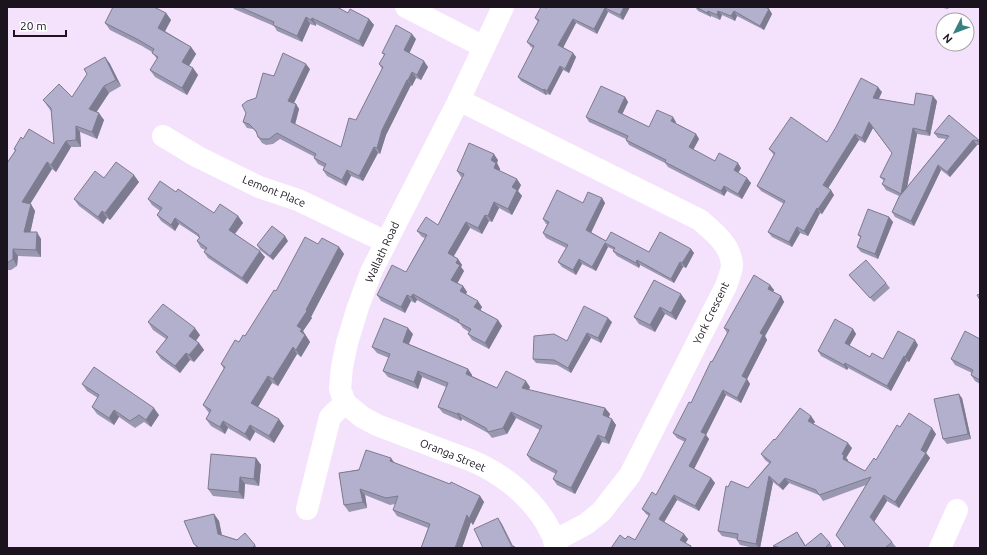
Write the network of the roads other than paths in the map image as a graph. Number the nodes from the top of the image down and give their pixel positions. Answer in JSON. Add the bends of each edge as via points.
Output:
{"nodes":[{"id":1,"x":406,"y":7,"type":"edge"},
{"id":2,"x":503,"y":7,"type":"edge"},
{"id":3,"x":484,"y":47,"type":"junction"},
{"id":4,"x":459,"y":100,"type":"junction"},
{"id":5,"x":164,"y":136,"type":"dead end"},
{"id":6,"x":386,"y":242,"type":"junction"},
{"id":7,"x":345,"y":403,"type":"junction"},
{"id":8,"x":307,"y":509,"type":"dead end"},
{"id":9,"x":957,"y":510,"type":"dead end"},
{"id":10,"x":556,"y":544,"type":"edge"},
{"id":11,"x":940,"y":548,"type":"edge"}],
"edges":[{"from":1,"to":3,"type":"street"},
{"from":2,"to":3,"type":"street","name":"Wallath Road"},
{"from":3,"to":4,"type":"street","name":"Wallath Road"},
{"from":4,"to":6,"type":"street","name":"Wallath Road"},
{"from":4,"to":10,"type":"street","name":"York Crescent","via":[[700,220],[720,237],[732,266],[726,286],[630,475],[601,512]]},
{"from":5,"to":6,"type":"street","name":"Lemont Place","via":[[198,157],[259,187],[298,200]]},
{"from":6,"to":7,"type":"street","name":"Wallath Road","via":[[371,272],[347,343],[340,389]]},
{"from":7,"to":8,"type":"street","via":[[330,417]]},
{"from":7,"to":10,"type":"street","name":"Oranga Street","via":[[362,417],[485,466],[510,482],[542,517]]},
{"from":9,"to":11,"type":"street"}]}
